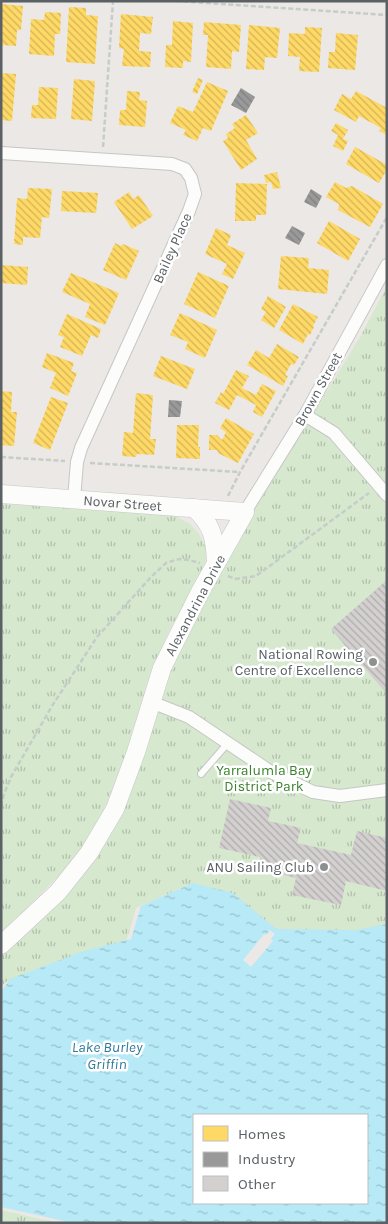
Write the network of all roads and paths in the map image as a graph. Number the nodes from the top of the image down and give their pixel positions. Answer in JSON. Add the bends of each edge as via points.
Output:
{"nodes":[{"id":1,"x":113,"y":1,"type":"edge"},
{"id":2,"x":176,"y":1,"type":"edge"},
{"id":3,"x":387,"y":15,"type":"edge"},
{"id":4,"x":1,"y":153,"type":"edge"},
{"id":5,"x":102,"y":159,"type":"junction"},
{"id":6,"x":387,"y":217,"type":"edge"},
{"id":7,"x":387,"y":265,"type":"edge"},
{"id":8,"x":305,"y":415,"type":"junction"},
{"id":9,"x":1,"y":457,"type":"edge"},
{"id":10,"x":77,"y":462,"type":"junction"},
{"id":11,"x":240,"y":472,"type":"junction"},
{"id":12,"x":1,"y":494,"type":"edge"},
{"id":13,"x":387,"y":495,"type":"edge"},
{"id":14,"x":74,"y":499,"type":"junction"},
{"id":15,"x":194,"y":508,"type":"junction"},
{"id":16,"x":222,"y":510,"type":"junction"},
{"id":17,"x":245,"y":512,"type":"junction"},
{"id":18,"x":216,"y":564,"type":"junction"},
{"id":19,"x":151,"y":702,"type":"junction"},
{"id":20,"x":228,"y":743,"type":"junction"},
{"id":21,"x":201,"y":774,"type":"dead end"},
{"id":22,"x":387,"y":790,"type":"edge"},
{"id":23,"x":1,"y":946,"type":"edge"}],
"edges":[{"from":1,"to":5,"type":"path"},
{"from":2,"to":3,"type":"path"},
{"from":4,"to":5,"type":"street","name":"Bailey Place"},
{"from":5,"to":10,"type":"street","name":"Bailey Place","via":[[172,164],[185,170],[195,194]]},
{"from":6,"to":11,"type":"path"},
{"from":7,"to":8,"type":"street","name":"Brown Street"},
{"from":8,"to":13,"type":"street","via":[[334,433]]},
{"from":8,"to":17,"type":"street","name":"Brown Street"},
{"from":9,"to":10,"type":"path"},
{"from":10,"to":11,"type":"path"},
{"from":10,"to":14,"type":"street","name":"Bailey Place"},
{"from":11,"to":16,"type":"path"},
{"from":12,"to":14,"type":"main road","name":"Novar Street"},
{"from":14,"to":15,"type":"main road","name":"Novar Street"},
{"from":15,"to":16,"type":"main road","name":"Novar Street"},
{"from":15,"to":18,"type":"main road","via":[[204,516],[211,530]]},
{"from":16,"to":17,"type":"main road","name":"Novar Street"},
{"from":17,"to":18,"type":"main road","name":"Alexandrina Drive"},
{"from":18,"to":19,"type":"main road","name":"Alexandrina Drive","via":[[162,668]]},
{"from":19,"to":20,"type":"street","via":[[189,717]]},
{"from":19,"to":23,"type":"main road","name":"Alexandrina Drive","via":[[115,809],[90,853],[58,892]]},
{"from":20,"to":21,"type":"lane"},
{"from":20,"to":22,"type":"street","via":[[270,772],[313,792],[340,796]]}]}
